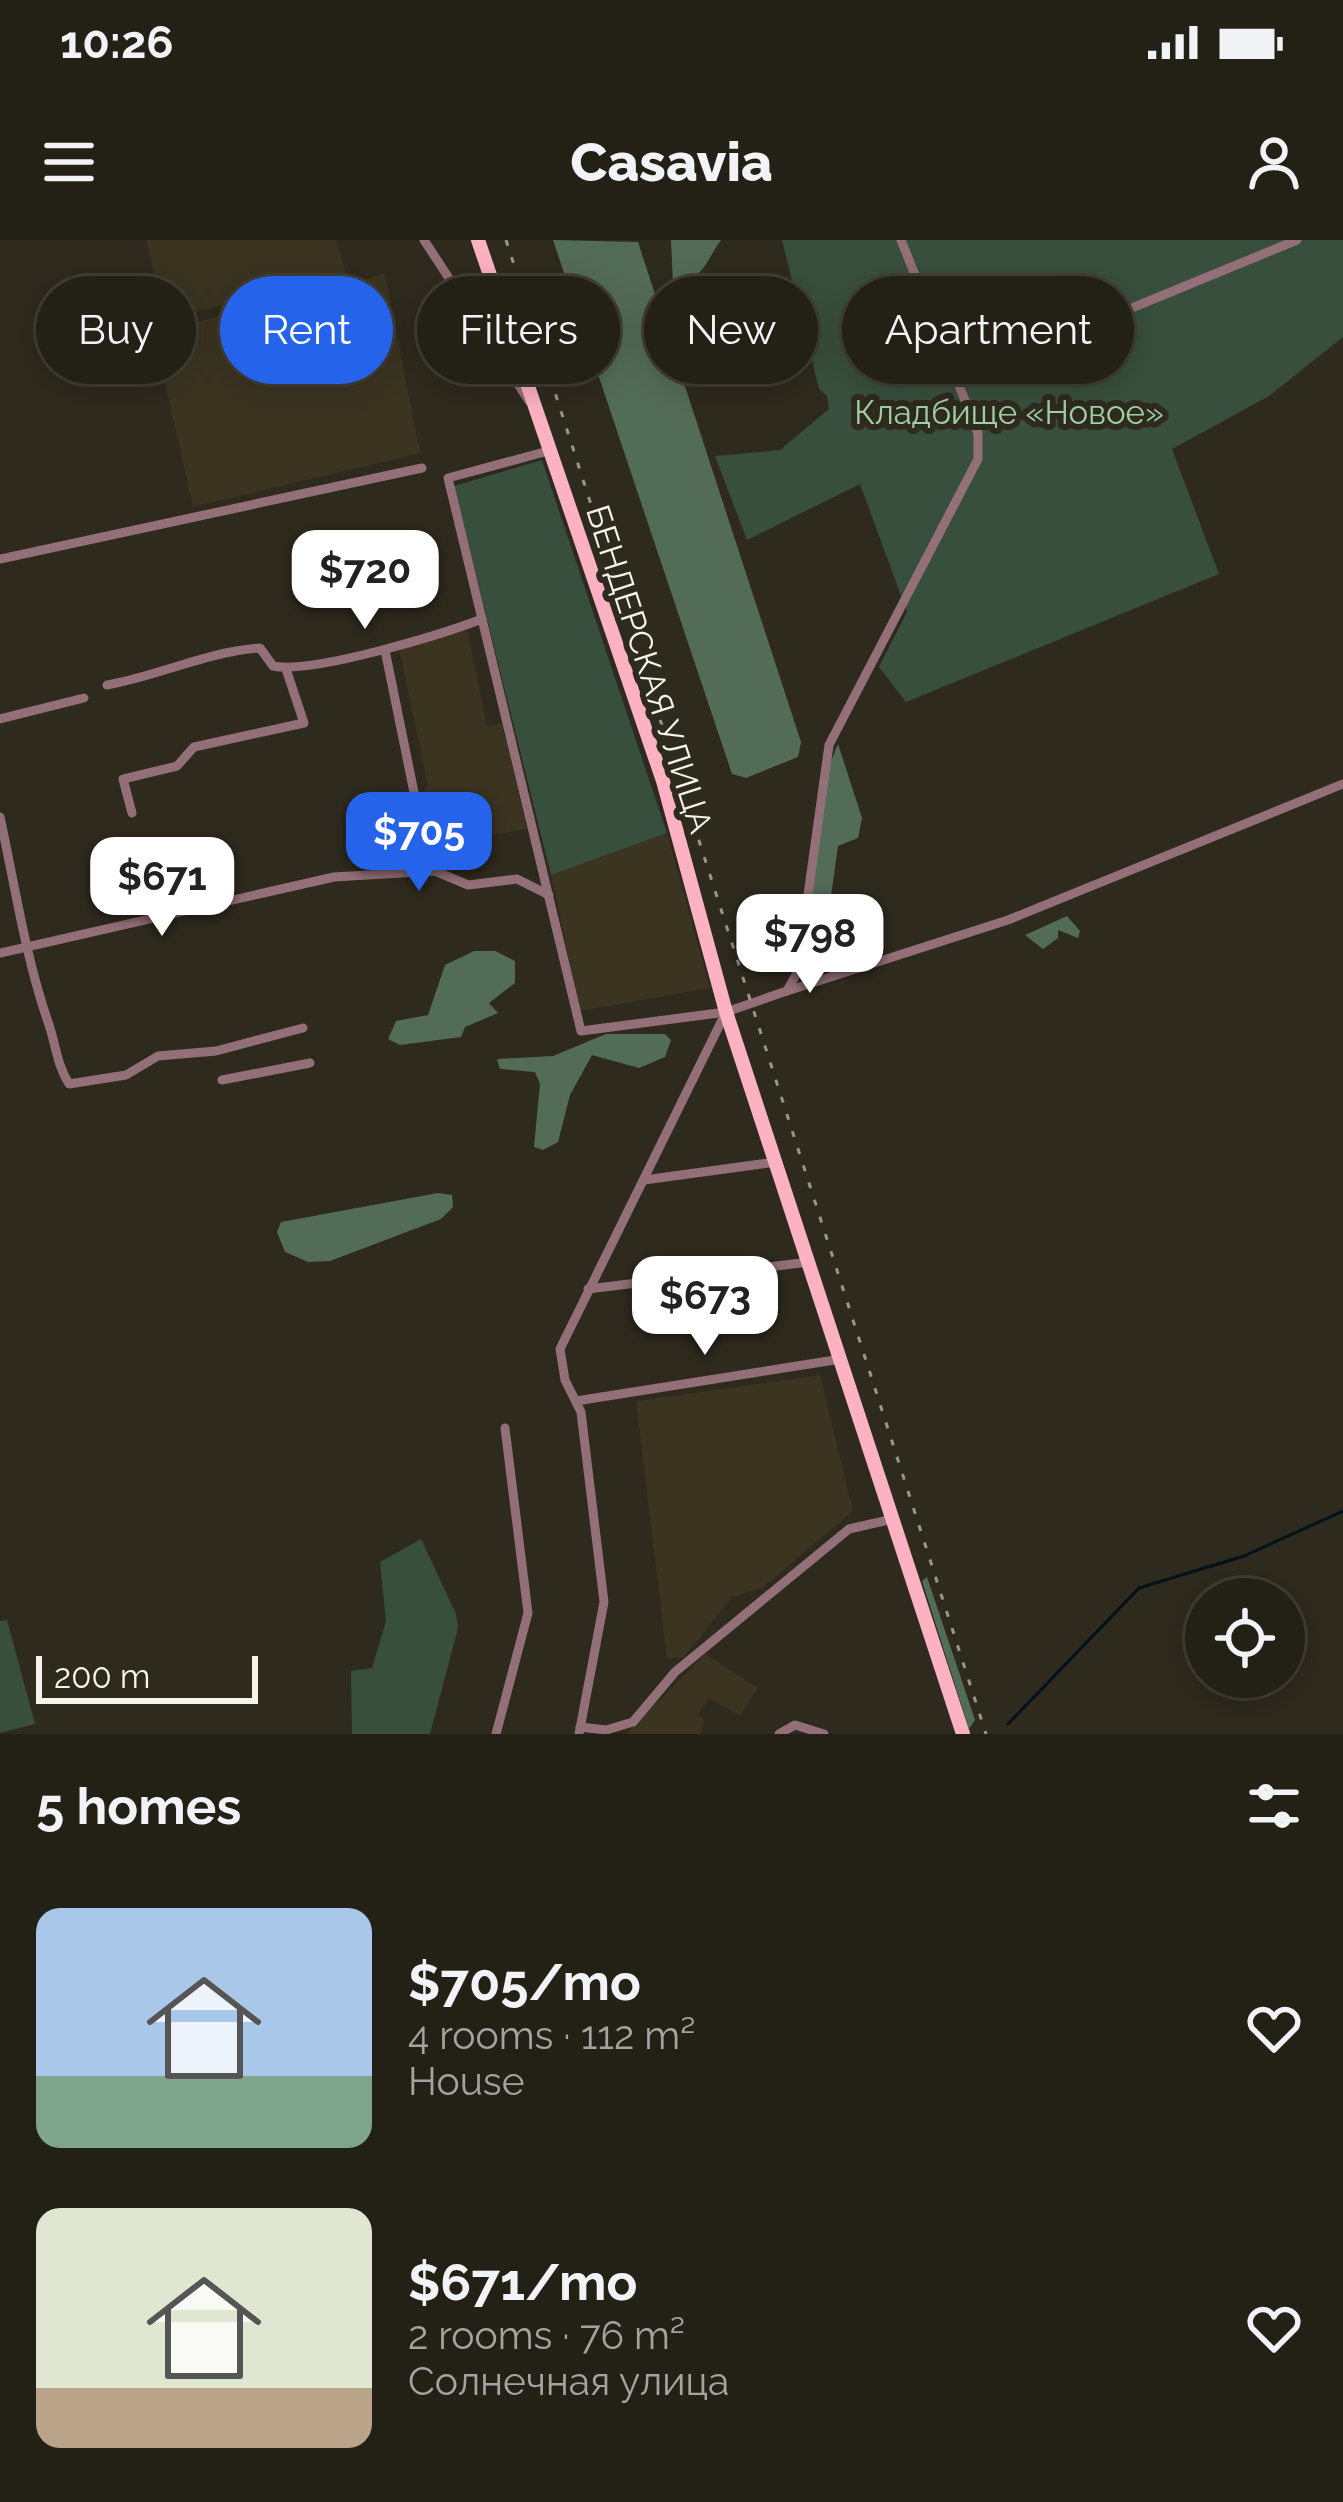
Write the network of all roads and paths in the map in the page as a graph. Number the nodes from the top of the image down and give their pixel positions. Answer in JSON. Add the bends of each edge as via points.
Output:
{"nodes":[{"id":1,"x":424,"y":240,"type":"edge"},
{"id":2,"x":478,"y":240,"type":"edge"},
{"id":3,"x":901,"y":240,"type":"edge"},
{"id":4,"x":1297,"y":240,"type":"edge"},
{"id":5,"x":915,"y":276,"type":"edge"},
{"id":6,"x":1134,"y":307,"type":"edge"},
{"id":7,"x":959,"y":384,"type":"edge"},
{"id":8,"x":536,"y":413,"type":"junction"},
{"id":9,"x":548,"y":452,"type":"junction"},
{"id":10,"x":422,"y":469,"type":"dead end"},
{"id":11,"x":0,"y":559,"type":"edge"},
{"id":12,"x":482,"y":619,"type":"junction"},
{"id":13,"x":386,"y":650,"type":"junction"},
{"id":14,"x":286,"y":669,"type":"junction"},
{"id":15,"x":107,"y":685,"type":"dead end"},
{"id":16,"x":83,"y":698,"type":"dead end"},
{"id":17,"x":0,"y":719,"type":"edge"},
{"id":18,"x":1343,"y":784,"type":"edge"},
{"id":19,"x":132,"y":813,"type":"dead end"},
{"id":20,"x":0,"y":817,"type":"edge"},
{"id":21,"x":430,"y":871,"type":"junction"},
{"id":22,"x":550,"y":896,"type":"junction"},
{"id":23,"x":26,"y":947,"type":"junction"},
{"id":24,"x":0,"y":952,"type":"edge"},
{"id":25,"x":787,"y":991,"type":"junction"},
{"id":26,"x":726,"y":1012,"type":"junction"},
{"id":27,"x":303,"y":1028,"type":"dead end"},
{"id":28,"x":310,"y":1063,"type":"dead end"},
{"id":29,"x":222,"y":1080,"type":"dead end"},
{"id":30,"x":776,"y":1162,"type":"junction"},
{"id":31,"x":644,"y":1180,"type":"junction"},
{"id":32,"x":809,"y":1262,"type":"junction"},
{"id":33,"x":588,"y":1289,"type":"junction"},
{"id":34,"x":841,"y":1359,"type":"junction"},
{"id":35,"x":576,"y":1401,"type":"junction"},
{"id":36,"x":505,"y":1428,"type":"dead end"},
{"id":37,"x":893,"y":1519,"type":"junction"},
{"id":38,"x":579,"y":1730,"type":"edge"},
{"id":39,"x":610,"y":1732,"type":"edge"},
{"id":40,"x":496,"y":1734,"type":"edge"},
{"id":41,"x":779,"y":1734,"type":"edge"},
{"id":42,"x":824,"y":1734,"type":"edge"},
{"id":43,"x":963,"y":1734,"type":"edge"}],
"edges":[{"from":1,"to":8,"type":"street"},
{"from":2,"to":8,"type":"main road","name":"БЕНДЕРСКАЯ УЛИЦА"},
{"from":3,"to":5,"type":"street"},
{"from":4,"to":6,"type":"street"},
{"from":7,"to":25,"type":"street","via":[[978,433],[978,459],[829,745],[797,973]]},
{"from":8,"to":9,"type":"main road","name":"БЕНДЕРСКАЯ УЛИЦА"},
{"from":9,"to":12,"type":"street","via":[[448,478]]},
{"from":9,"to":26,"type":"main road","name":"БЕНДЕРСКАЯ УЛИЦА","via":[[663,781]]},
{"from":10,"to":11,"type":"street"},
{"from":12,"to":13,"type":"street"},
{"from":12,"to":22,"type":"street"},
{"from":13,"to":14,"type":"street"},
{"from":13,"to":21,"type":"street"},
{"from":14,"to":15,"type":"street","via":[[260,648],[223,651]]},
{"from":14,"to":19,"type":"street","via":[[304,723],[194,747],[177,766],[123,779]]},
{"from":16,"to":17,"type":"street"},
{"from":18,"to":25,"type":"street","via":[[1007,920]]},
{"from":20,"to":23,"type":"street"},
{"from":21,"to":22,"type":"street","via":[[468,885],[517,879]]},
{"from":21,"to":23,"type":"street","via":[[334,877]]},
{"from":22,"to":26,"type":"street","via":[[581,1031]]},
{"from":23,"to":24,"type":"street"},
{"from":23,"to":27,"type":"street","via":[[56,1063],[69,1084],[126,1075],[158,1056],[216,1051]]},
{"from":25,"to":26,"type":"street"},
{"from":26,"to":30,"type":"main road","name":"БЕНДЕРСКАЯ УЛИЦА"},
{"from":26,"to":31,"type":"street"},
{"from":28,"to":29,"type":"street"},
{"from":30,"to":31,"type":"street"},
{"from":30,"to":32,"type":"main road","name":"БЕНДЕРСКАЯ УЛИЦА"},
{"from":31,"to":33,"type":"street"},
{"from":32,"to":33,"type":"street"},
{"from":32,"to":34,"type":"main road","name":"БЕНДЕРСКАЯ УЛИЦА"},
{"from":33,"to":35,"type":"street","via":[[560,1349]]},
{"from":34,"to":35,"type":"street"},
{"from":34,"to":37,"type":"main road","name":"БЕНДЕРСКАЯ УЛИЦА"},
{"from":35,"to":38,"type":"street","via":[[604,1602]]},
{"from":36,"to":40,"type":"street","via":[[528,1613]]},
{"from":37,"to":39,"type":"street","via":[[849,1529],[674,1672],[633,1722]]},
{"from":37,"to":43,"type":"main road","name":"БЕНДЕРСКАЯ УЛИЦА"},
{"from":38,"to":39,"type":"street"},
{"from":41,"to":42,"type":"street","via":[[795,1725]]}]}
